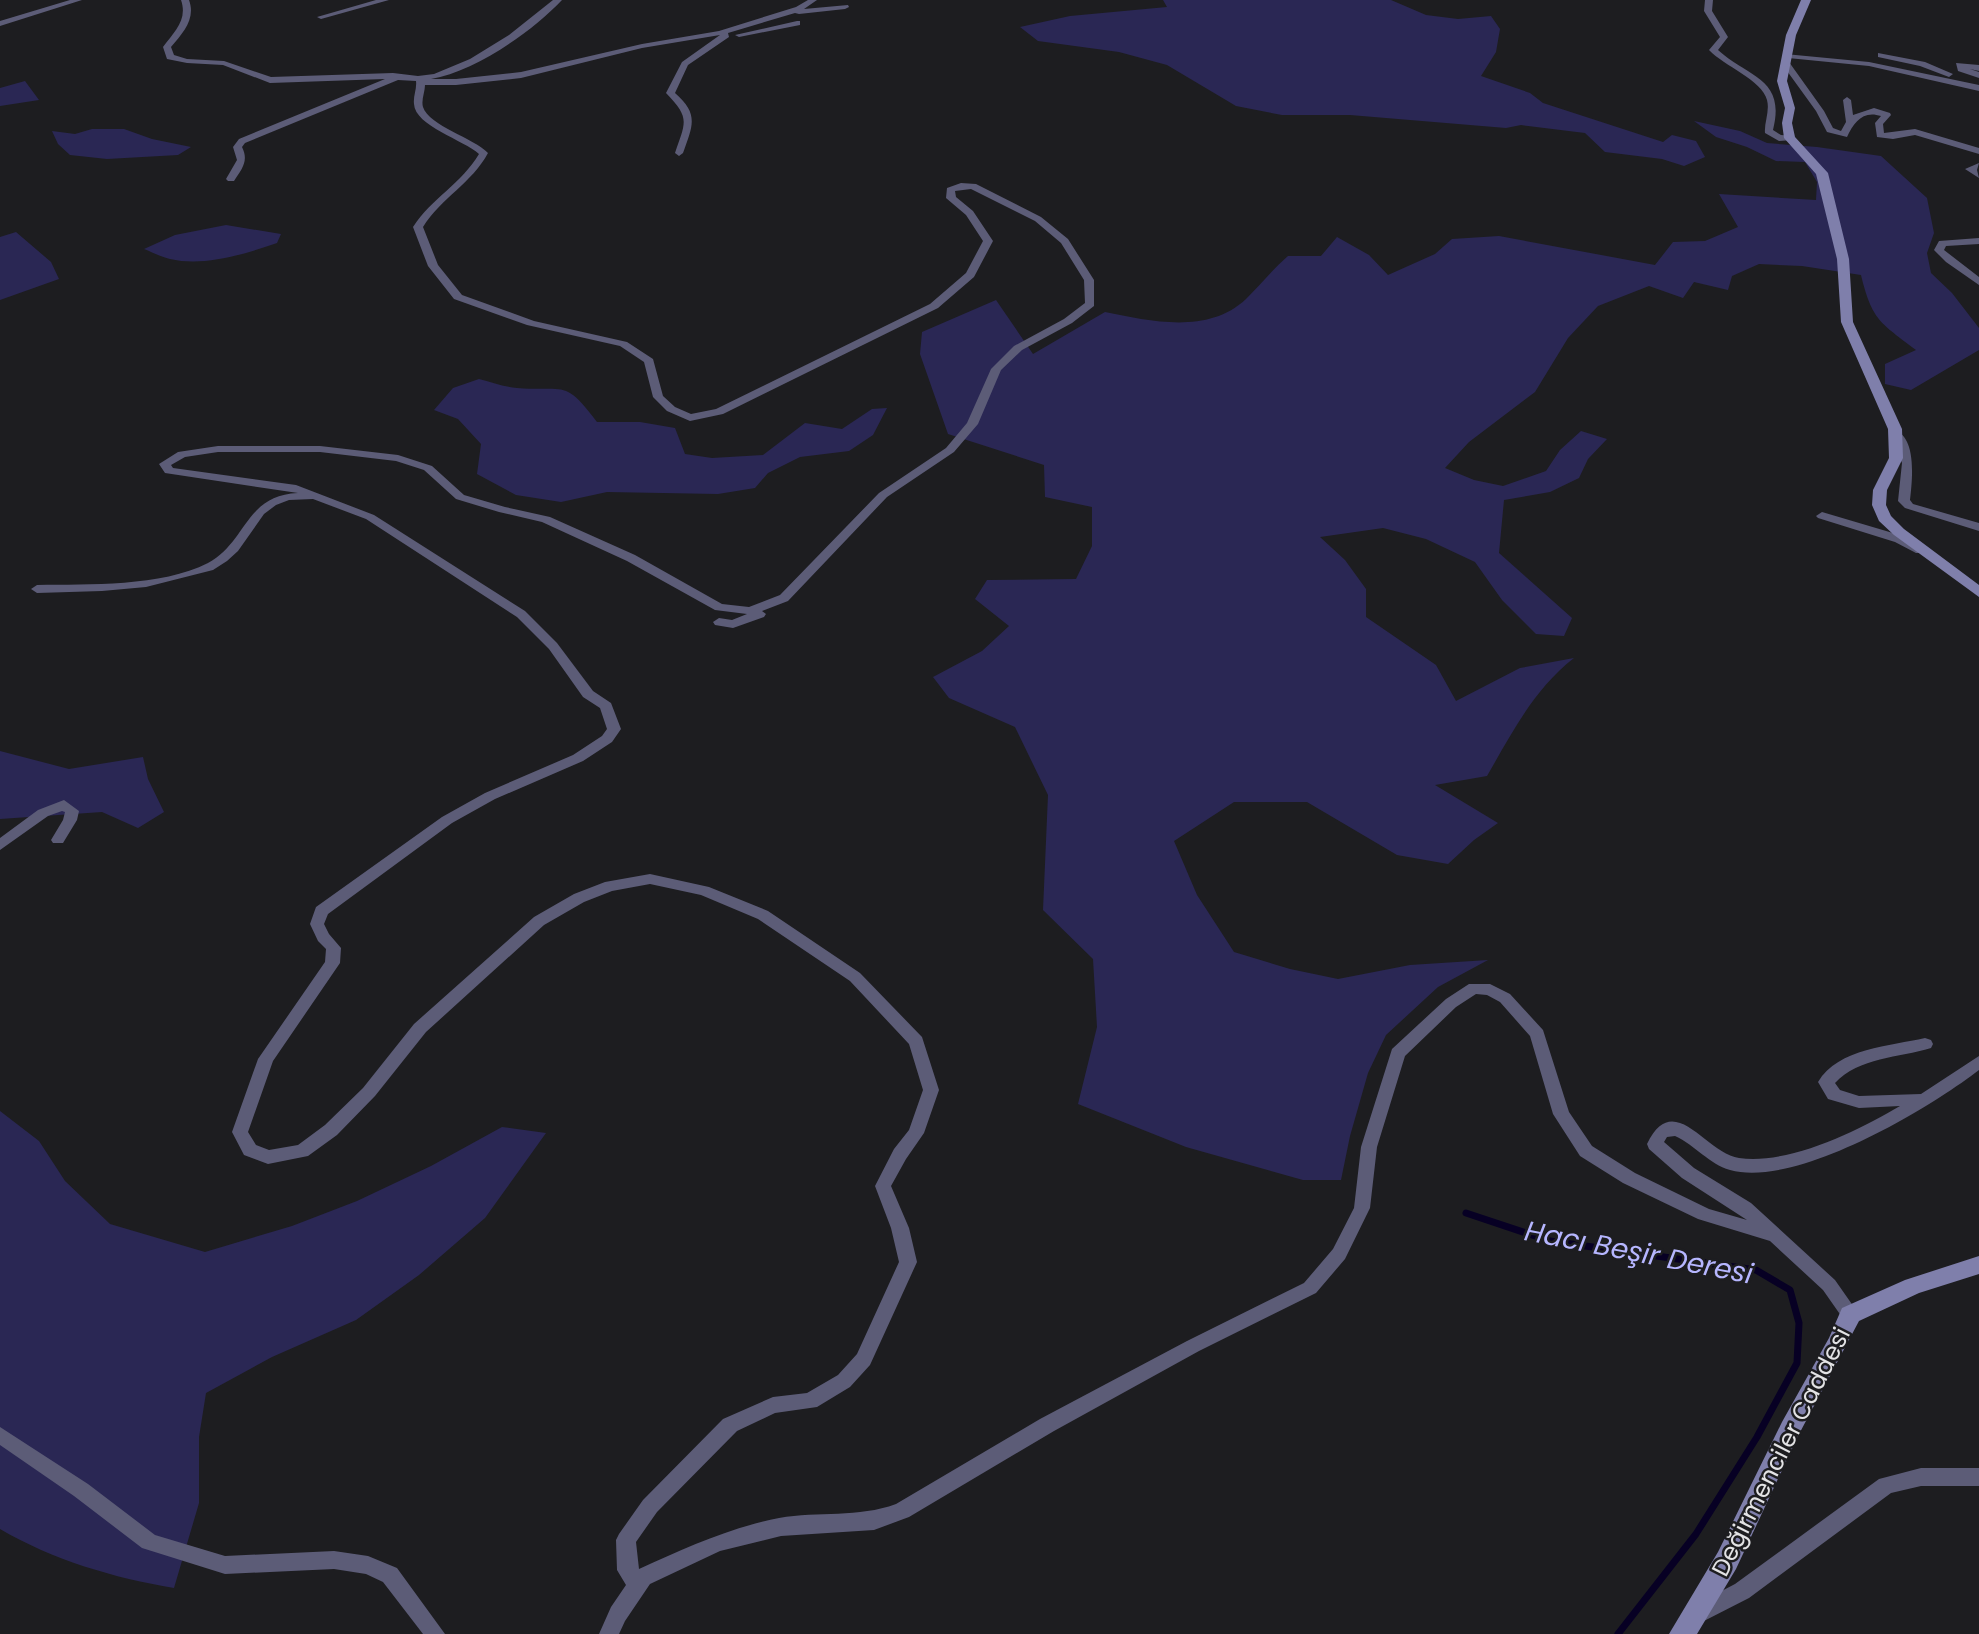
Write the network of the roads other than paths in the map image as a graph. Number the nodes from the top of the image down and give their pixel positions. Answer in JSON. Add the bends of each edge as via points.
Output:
{"nodes":[{"id":1,"x":78,"y":0,"type":"edge"},
{"id":2,"x":185,"y":0,"type":"edge"},
{"id":3,"x":385,"y":0,"type":"edge"},
{"id":4,"x":558,"y":0,"type":"edge"},
{"id":5,"x":813,"y":0,"type":"edge"},
{"id":6,"x":1709,"y":0,"type":"edge"},
{"id":7,"x":1806,"y":0,"type":"edge"},
{"id":8,"x":845,"y":7,"type":"dead end"},
{"id":9,"x":780,"y":14,"type":"junction"},
{"id":10,"x":321,"y":18,"type":"dead end"},
{"id":11,"x":797,"y":23,"type":"dead end"},
{"id":12,"x":0,"y":24,"type":"edge"},
{"id":13,"x":723,"y":34,"type":"junction"},
{"id":14,"x":1827,"y":49,"type":"dead end"},
{"id":15,"x":1881,"y":55,"type":"dead end"},
{"id":16,"x":1787,"y":60,"type":"junction"},
{"id":17,"x":1855,"y":62,"type":"junction"},
{"id":18,"x":1979,"y":68,"type":"edge"},
{"id":19,"x":1979,"y":75,"type":"edge"},
{"id":20,"x":397,"y":77,"type":"junction"},
{"id":21,"x":420,"y":80,"type":"junction"},
{"id":22,"x":1979,"y":87,"type":"edge"},
{"id":23,"x":1847,"y":100,"type":"dead end"},
{"id":24,"x":1850,"y":121,"type":"junction"},
{"id":25,"x":1790,"y":138,"type":"junction"},
{"id":26,"x":1979,"y":151,"type":"edge"},
{"id":27,"x":679,"y":153,"type":"dead end"},
{"id":28,"x":1979,"y":166,"type":"edge"},
{"id":29,"x":1979,"y":175,"type":"edge"},
{"id":30,"x":231,"y":179,"type":"dead end"},
{"id":31,"x":1979,"y":241,"type":"edge"},
{"id":32,"x":1979,"y":282,"type":"edge"},
{"id":33,"x":1895,"y":429,"type":"junction"},
{"id":34,"x":321,"y":497,"type":"junction"},
{"id":35,"x":1822,"y":516,"type":"dead end"},
{"id":36,"x":1979,"y":527,"type":"edge"},
{"id":37,"x":1931,"y":555,"type":"junction"},
{"id":38,"x":37,"y":589,"type":"dead end"},
{"id":39,"x":1979,"y":592,"type":"edge"},
{"id":40,"x":784,"y":598,"type":"junction"},
{"id":41,"x":719,"y":622,"type":"dead end"},
{"id":42,"x":58,"y":840,"type":"dead end"},
{"id":43,"x":0,"y":845,"type":"edge"},
{"id":44,"x":1925,"y":1044,"type":"dead end"},
{"id":45,"x":1979,"y":1062,"type":"edge"},
{"id":46,"x":1923,"y":1099,"type":"junction"},
{"id":47,"x":1776,"y":1236,"type":"junction"},
{"id":48,"x":1979,"y":1265,"type":"edge"},
{"id":49,"x":1850,"y":1315,"type":"junction"},
{"id":50,"x":0,"y":1435,"type":"edge"},
{"id":51,"x":1979,"y":1477,"type":"edge"},
{"id":52,"x":638,"y":1584,"type":"junction"},
{"id":53,"x":1689,"y":1625,"type":"edge"},
{"id":54,"x":435,"y":1634,"type":"edge"},
{"id":55,"x":609,"y":1634,"type":"edge"}],
"edges":[{"from":1,"to":12,"type":"street"},
{"from":2,"to":20,"type":"street","via":[[187,21],[167,47],[170,57],[224,63],[270,80]]},
{"from":3,"to":10,"type":"street"},
{"from":4,"to":21,"type":"street","via":[[476,60]]},
{"from":5,"to":9,"type":"street"},
{"from":6,"to":25,"type":"street","via":[[1708,11],[1724,37],[1713,50],[1765,85],[1773,99],[1768,131]]},
{"from":7,"to":16,"type":"main road","via":[[1791,35]]},
{"from":8,"to":9,"type":"street"},
{"from":9,"to":13,"type":"street"},
{"from":11,"to":13,"type":"street"},
{"from":13,"to":21,"type":"street","via":[[642,46],[521,75],[456,82]]},
{"from":13,"to":27,"type":"street","via":[[685,64],[670,93],[685,105],[691,120]]},
{"from":14,"to":17,"type":"street"},
{"from":15,"to":22,"type":"street","via":[[1922,64]]},
{"from":16,"to":17,"type":"street"},
{"from":16,"to":24,"type":"street","via":[[1830,130],[1844,135]]},
{"from":16,"to":25,"type":"main road","via":[[1782,81],[1790,108]]},
{"from":17,"to":22,"type":"street"},
{"from":18,"to":19,"type":"street","via":[[1959,65]]},
{"from":20,"to":21,"type":"street"},
{"from":20,"to":30,"type":"street","via":[[242,141],[237,147],[242,163]]},
{"from":21,"to":40,"type":"street","via":[[420,113],[476,143],[484,153],[477,168],[425,213],[418,227],[433,266],[466,301],[638,352],[649,361],[658,397],[690,418],[719,412],[934,306],[970,275],[988,241],[970,213],[951,198],[950,190],[973,186],[1038,219],[1065,241],[1089,280],[1090,304],[1018,348],[996,369],[972,424],[950,450],[883,495]]},
{"from":23,"to":24,"type":"street"},
{"from":24,"to":26,"type":"street","via":[[1867,112],[1884,112],[1888,116],[1879,123],[1880,135],[1914,132]]},
{"from":25,"to":33,"type":"main road","via":[[1822,173],[1843,259],[1847,322]]},
{"from":28,"to":29,"type":"street","via":[[1970,169]]},
{"from":31,"to":32,"type":"street","via":[[1942,243],[1939,250]]},
{"from":33,"to":36,"type":"street","via":[[1908,463],[1905,501],[1909,506]]},
{"from":33,"to":37,"type":"main road","via":[[1896,458],[1880,490],[1879,505],[1884,518]]},
{"from":34,"to":38,"type":"street","via":[[298,496],[269,505],[255,514],[223,559],[209,567],[148,582]]},
{"from":34,"to":40,"type":"street","via":[[296,488],[169,471],[165,464],[182,454],[218,449],[320,449],[398,458],[428,468],[460,496],[579,532],[719,607],[750,611]]},
{"from":34,"to":52,"type":"street","via":[[370,517],[522,614],[554,646],[588,694],[606,706],[614,729],[578,758],[490,796],[447,821],[321,911],[317,924],[334,948],[332,963],[266,1059],[240,1132],[250,1150],[268,1157],[302,1150],[341,1121],[420,1028],[539,921],[610,886],[650,879],[704,891],[762,915],[855,977],[916,1041],[931,1090],[916,1133],[883,1186],[908,1262],[864,1359],[844,1381],[810,1401],[773,1405],[730,1425],[650,1506],[626,1540],[627,1570]]},
{"from":35,"to":37,"type":"street","via":[[1899,539]]},
{"from":37,"to":39,"type":"main road"},
{"from":40,"to":41,"type":"street","via":[[733,624]]},
{"from":42,"to":43,"type":"street","via":[[72,811],[64,805],[43,813]]},
{"from":44,"to":46,"type":"street","via":[[1854,1062],[1833,1072],[1826,1082],[1834,1095],[1859,1102]]},
{"from":45,"to":46,"type":"street"},
{"from":46,"to":47,"type":"street","via":[[1848,1142],[1753,1166],[1729,1163],[1678,1128],[1665,1128],[1657,1135],[1655,1144],[1688,1173],[1745,1208]]},
{"from":47,"to":49,"type":"street","via":[[1829,1285]]},
{"from":47,"to":52,"type":"street","via":[[1704,1214],[1629,1178],[1586,1151],[1561,1114],[1537,1034],[1505,998],[1474,988],[1451,1003],[1398,1053],[1369,1147],[1362,1208],[1339,1254],[1310,1288],[1047,1425],[902,1511],[874,1521],[781,1527],[718,1543],[643,1577]]},
{"from":48,"to":49,"type":"main road","name":"Değirmenciler Caddesi","via":[[1913,1286]]},
{"from":49,"to":53,"type":"main road","name":"Değirmenciler Caddesi"},
{"from":50,"to":54,"type":"street","via":[[149,1542],[225,1565],[334,1560],[368,1565],[390,1575]]},
{"from":51,"to":53,"type":"street","via":[[1921,1477],[1886,1485]]},
{"from":52,"to":55,"type":"street"}]}
